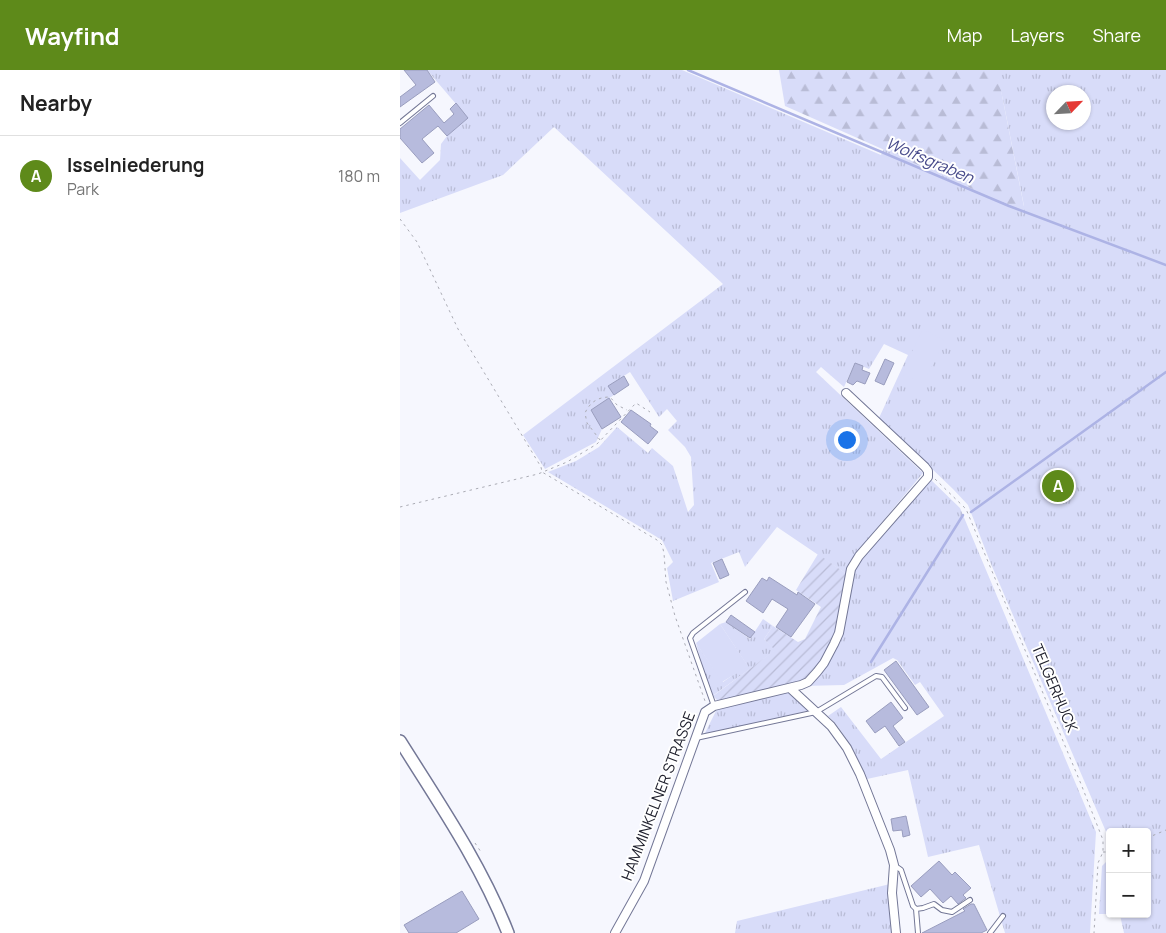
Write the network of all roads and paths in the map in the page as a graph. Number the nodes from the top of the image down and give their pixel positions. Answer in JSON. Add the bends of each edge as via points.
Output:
{"nodes":[{"id":1,"x":433,"y":96,"type":"dead end"},
{"id":2,"x":400,"y":123,"type":"edge"},
{"id":3,"x":400,"y":219,"type":"edge"},
{"id":4,"x":846,"y":394,"type":"dead end"},
{"id":5,"x":628,"y":410,"type":"junction"},
{"id":6,"x":650,"y":412,"type":"dead end"},
{"id":7,"x":600,"y":441,"type":"junction"},
{"id":8,"x":542,"y":472,"type":"junction"},
{"id":9,"x":928,"y":472,"type":"junction"},
{"id":10,"x":400,"y":507,"type":"edge"},
{"id":11,"x":745,"y":592,"type":"dead end"},
{"id":12,"x":790,"y":688,"type":"junction"},
{"id":13,"x":712,"y":708,"type":"junction"},
{"id":14,"x":905,"y":708,"type":"dead end"},
{"id":15,"x":816,"y":712,"type":"junction"},
{"id":16,"x":696,"y":738,"type":"junction"},
{"id":17,"x":400,"y":741,"type":"edge"},
{"id":18,"x":1166,"y":830,"type":"edge"},
{"id":19,"x":1151,"y":836,"type":"edge"},
{"id":20,"x":1103,"y":852,"type":"joint"},
{"id":21,"x":894,"y":865,"type":"junction"},
{"id":22,"x":970,"y":900,"type":"dead end"},
{"id":23,"x":916,"y":909,"type":"junction"},
{"id":24,"x":1003,"y":916,"type":"dead end"},
{"id":25,"x":508,"y":933,"type":"edge"},
{"id":26,"x":615,"y":933,"type":"edge"},
{"id":27,"x":896,"y":933,"type":"edge"},
{"id":28,"x":918,"y":933,"type":"edge"},
{"id":29,"x":990,"y":933,"type":"edge"},
{"id":30,"x":1094,"y":933,"type":"edge"}],
"edges":[{"from":1,"to":2,"type":"lane"},
{"from":3,"to":8,"type":"path","via":[[417,242],[458,329]]},
{"from":4,"to":9,"type":"street"},
{"from":5,"to":6,"type":"path","via":[[636,403]]},
{"from":5,"to":7,"type":"path"},
{"from":5,"to":7,"type":"path","via":[[617,406],[610,397],[600,397],[592,402],[585,413],[586,420]]},
{"from":7,"to":8,"type":"path","via":[[582,455]]},
{"from":8,"to":10,"type":"path"},
{"from":8,"to":13,"type":"path","via":[[662,545],[674,616],[704,698]]},
{"from":9,"to":12,"type":"street","name":"HAMMINKELNER STRASSE","via":[[928,477],[851,569],[839,633],[824,663],[808,682]]},
{"from":9,"to":20,"type":"path","name":"TELGERHUCK","via":[[966,509],[1081,784],[1103,840]]},
{"from":11,"to":13,"type":"lane","via":[[693,632],[690,638]]},
{"from":12,"to":13,"type":"street","name":"HAMMINKELNER STRASSE"},
{"from":12,"to":15,"type":"street"},
{"from":13,"to":16,"type":"street","name":"HAMMINKELNER STRASSE","via":[[706,712]]},
{"from":14,"to":15,"type":"lane","via":[[882,677],[876,676]]},
{"from":15,"to":16,"type":"lane"},
{"from":15,"to":21,"type":"street","via":[[847,748]]},
{"from":16,"to":26,"type":"street","name":"HAMMINKELNER STRASSE","via":[[644,881]]},
{"from":17,"to":25,"type":"main road","via":[[483,876]]},
{"from":18,"to":19,"type":"path"},
{"from":20,"to":30,"type":"path","name":"TELGERHUCK","via":[[1098,863]]},
{"from":21,"to":23,"type":"lane","via":[[901,870]]},
{"from":21,"to":27,"type":"street","via":[[892,893]]},
{"from":22,"to":23,"type":"lane","via":[[952,912],[934,904]]},
{"from":23,"to":28,"type":"lane"},
{"from":24,"to":29,"type":"lane"}]}
